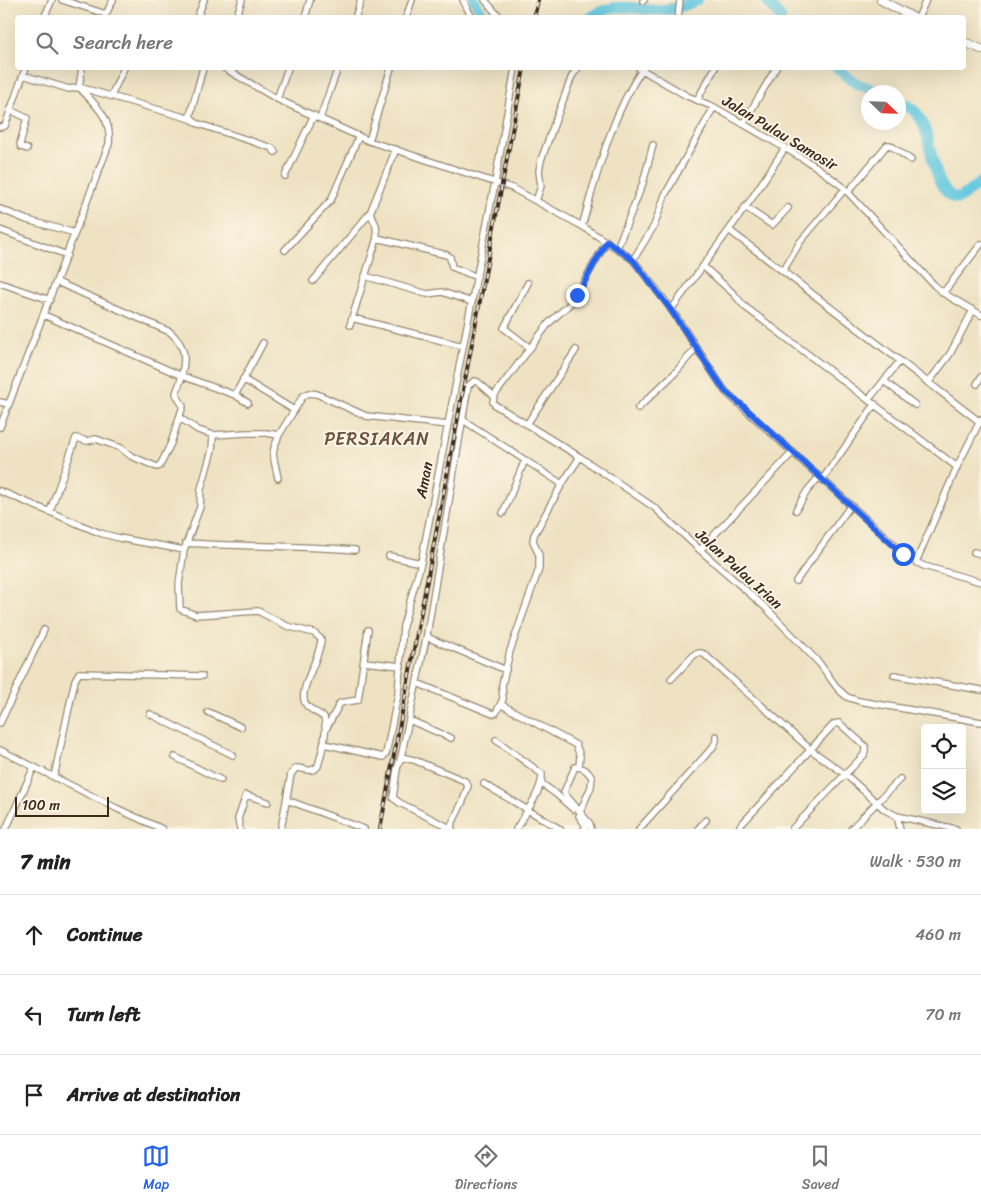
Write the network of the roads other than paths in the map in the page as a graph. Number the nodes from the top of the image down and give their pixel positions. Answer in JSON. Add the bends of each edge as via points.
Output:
{"nodes":[{"id":1,"x":52,"y":0,"type":"edge"},
{"id":2,"x":62,"y":0,"type":"edge"},
{"id":3,"x":113,"y":0,"type":"edge"},
{"id":4,"x":204,"y":0,"type":"edge"},
{"id":5,"x":242,"y":0,"type":"edge"},
{"id":6,"x":310,"y":0,"type":"edge"},
{"id":7,"x":361,"y":0,"type":"edge"},
{"id":8,"x":412,"y":0,"type":"edge"},
{"id":9,"x":463,"y":0,"type":"edge"},
{"id":10,"x":486,"y":0,"type":"edge"},
{"id":11,"x":880,"y":0,"type":"edge"},
{"id":12,"x":926,"y":0,"type":"edge"},
{"id":13,"x":679,"y":2,"type":"edge"},
{"id":14,"x":45,"y":15,"type":"edge"},
{"id":15,"x":102,"y":15,"type":"edge"},
{"id":16,"x":106,"y":15,"type":"edge"},
{"id":17,"x":199,"y":15,"type":"edge"},
{"id":18,"x":237,"y":15,"type":"edge"},
{"id":19,"x":306,"y":15,"type":"edge"},
{"id":20,"x":356,"y":15,"type":"edge"},
{"id":21,"x":407,"y":15,"type":"edge"},
{"id":22,"x":470,"y":15,"type":"edge"},
{"id":23,"x":498,"y":15,"type":"edge"},
{"id":24,"x":678,"y":15,"type":"edge"},
{"id":25,"x":910,"y":15,"type":"edge"},
{"id":26,"x":918,"y":15,"type":"edge"},
{"id":27,"x":966,"y":43,"type":"edge"},
{"id":28,"x":981,"y":49,"type":"edge"},
{"id":29,"x":25,"y":70,"type":"edge"},
{"id":30,"x":82,"y":70,"type":"edge"},
{"id":31,"x":123,"y":70,"type":"edge"},
{"id":32,"x":203,"y":70,"type":"edge"},
{"id":33,"x":227,"y":70,"type":"edge"},
{"id":34,"x":287,"y":70,"type":"edge"},
{"id":35,"x":337,"y":70,"type":"edge"},
{"id":36,"x":390,"y":70,"type":"edge"},
{"id":37,"x":515,"y":70,"type":"edge"},
{"id":38,"x":576,"y":70,"type":"edge"},
{"id":39,"x":641,"y":70,"type":"edge"},
{"id":40,"x":645,"y":70,"type":"edge"},
{"id":41,"x":714,"y":70,"type":"edge"},
{"id":42,"x":775,"y":70,"type":"edge"},
{"id":43,"x":23,"y":75,"type":"junction"},
{"id":44,"x":79,"y":87,"type":"junction"},
{"id":45,"x":111,"y":96,"type":"junction"},
{"id":46,"x":277,"y":99,"type":"junction"},
{"id":47,"x":697,"y":100,"type":"junction"},
{"id":48,"x":714,"y":107,"type":"junction"},
{"id":49,"x":10,"y":110,"type":"junction"},
{"id":50,"x":314,"y":115,"type":"junction"},
{"id":51,"x":320,"y":118,"type":"junction"},
{"id":52,"x":191,"y":120,"type":"junction"},
{"id":53,"x":744,"y":124,"type":"junction"},
{"id":54,"x":0,"y":127,"type":"edge"},
{"id":55,"x":359,"y":136,"type":"junction"},
{"id":56,"x":369,"y":141,"type":"junction"},
{"id":57,"x":653,"y":145,"type":"dead end"},
{"id":58,"x":785,"y":148,"type":"junction"},
{"id":59,"x":28,"y":149,"type":"dead end"},
{"id":60,"x":396,"y":149,"type":"junction"},
{"id":61,"x":275,"y":152,"type":"dead end"},
{"id":62,"x":911,"y":160,"type":"dead end"},
{"id":63,"x":285,"y":176,"type":"dead end"},
{"id":64,"x":495,"y":182,"type":"junction"},
{"id":65,"x":847,"y":190,"type":"junction"},
{"id":66,"x":536,"y":201,"type":"junction"},
{"id":67,"x":746,"y":207,"type":"junction"},
{"id":68,"x":788,"y":208,"type":"dead end"},
{"id":69,"x":0,"y":209,"type":"edge"},
{"id":70,"x":370,"y":213,"type":"junction"},
{"id":71,"x":582,"y":226,"type":"junction"},
{"id":72,"x":0,"y":230,"type":"edge"},
{"id":73,"x":728,"y":230,"type":"junction"},
{"id":74,"x":76,"y":233,"type":"junction"},
{"id":75,"x":377,"y":238,"type":"junction"},
{"id":76,"x":607,"y":241,"type":"junction"},
{"id":77,"x":981,"y":244,"type":"edge"},
{"id":78,"x":617,"y":248,"type":"junction"},
{"id":79,"x":285,"y":250,"type":"dead end"},
{"id":80,"x":67,"y":255,"type":"junction"},
{"id":81,"x":633,"y":260,"type":"junction"},
{"id":82,"x":703,"y":266,"type":"junction"},
{"id":83,"x":783,"y":271,"type":"junction"},
{"id":84,"x":365,"y":276,"type":"junction"},
{"id":85,"x":477,"y":277,"type":"junction"},
{"id":86,"x":313,"y":281,"type":"dead end"},
{"id":87,"x":57,"y":282,"type":"junction"},
{"id":88,"x":0,"y":283,"type":"edge"},
{"id":89,"x":528,"y":283,"type":"dead end"},
{"id":90,"x":943,"y":293,"type":"junction"},
{"id":91,"x":50,"y":300,"type":"junction"},
{"id":92,"x":472,"y":302,"type":"junction"},
{"id":93,"x":671,"y":310,"type":"junction"},
{"id":94,"x":973,"y":310,"type":"junction"},
{"id":95,"x":44,"y":314,"type":"junction"},
{"id":96,"x":981,"y":314,"type":"edge"},
{"id":97,"x":352,"y":318,"type":"junction"},
{"id":98,"x":350,"y":325,"type":"dead end"},
{"id":99,"x":263,"y":343,"type":"dead end"},
{"id":100,"x":463,"y":346,"type":"junction"},
{"id":101,"x":530,"y":348,"type":"junction"},
{"id":102,"x":696,"y":348,"type":"junction"},
{"id":103,"x":576,"y":350,"type":"dead end"},
{"id":104,"x":900,"y":361,"type":"junction"},
{"id":105,"x":182,"y":376,"type":"junction"},
{"id":106,"x":981,"y":378,"type":"edge"},
{"id":107,"x":244,"y":379,"type":"junction"},
{"id":108,"x":884,"y":381,"type":"junction"},
{"id":109,"x":928,"y":383,"type":"junction"},
{"id":110,"x":977,"y":384,"type":"dead end"},
{"id":111,"x":235,"y":395,"type":"junction"},
{"id":112,"x":494,"y":396,"type":"junction"},
{"id":113,"x":869,"y":400,"type":"junction"},
{"id":114,"x":0,"y":402,"type":"edge"},
{"id":115,"x":248,"y":403,"type":"dead end"},
{"id":116,"x":9,"y":404,"type":"junction"},
{"id":117,"x":875,"y":404,"type":"junction"},
{"id":118,"x":915,"y":405,"type":"dead end"},
{"id":119,"x":638,"y":408,"type":"dead end"},
{"id":120,"x":294,"y":410,"type":"junction"},
{"id":121,"x":180,"y":418,"type":"junction"},
{"id":122,"x":463,"y":420,"type":"junction"},
{"id":123,"x":980,"y":423,"type":"edge"},
{"id":124,"x":528,"y":424,"type":"junction"},
{"id":125,"x":448,"y":425,"type":"junction"},
{"id":126,"x":0,"y":426,"type":"edge"},
{"id":127,"x":213,"y":434,"type":"junction"},
{"id":128,"x":279,"y":436,"type":"junction"},
{"id":129,"x":794,"y":452,"type":"junction"},
{"id":130,"x":580,"y":457,"type":"junction"},
{"id":131,"x":526,"y":460,"type":"junction"},
{"id":132,"x":957,"y":467,"type":"junction"},
{"id":133,"x":278,"y":478,"type":"dead end"},
{"id":134,"x":821,"y":479,"type":"junction"},
{"id":135,"x":562,"y":484,"type":"junction"},
{"id":136,"x":0,"y":491,"type":"edge"},
{"id":137,"x":851,"y":505,"type":"junction"},
{"id":138,"x":796,"y":510,"type":"dead end"},
{"id":139,"x":50,"y":512,"type":"junction"},
{"id":140,"x":503,"y":512,"type":"dead end"},
{"id":141,"x":186,"y":543,"type":"junction"},
{"id":142,"x":184,"y":550,"type":"junction"},
{"id":143,"x":355,"y":550,"type":"dead end"},
{"id":144,"x":700,"y":550,"type":"junction"},
{"id":145,"x":974,"y":552,"type":"dead end"},
{"id":146,"x":981,"y":554,"type":"edge"},
{"id":147,"x":389,"y":556,"type":"dead end"},
{"id":148,"x":916,"y":562,"type":"junction"},
{"id":149,"x":421,"y":563,"type":"junction"},
{"id":150,"x":796,"y":581,"type":"dead end"},
{"id":151,"x":981,"y":582,"type":"edge"},
{"id":152,"x":44,"y":630,"type":"dead end"},
{"id":153,"x":368,"y":630,"type":"dead end"},
{"id":154,"x":427,"y":634,"type":"junction"},
{"id":155,"x":364,"y":662,"type":"junction"},
{"id":156,"x":401,"y":666,"type":"junction"},
{"id":157,"x":506,"y":670,"type":"junction"},
{"id":158,"x":894,"y":675,"type":"dead end"},
{"id":159,"x":202,"y":676,"type":"dead end"},
{"id":160,"x":671,"y":679,"type":"dead end"},
{"id":161,"x":417,"y":683,"type":"junction"},
{"id":162,"x":981,"y":690,"type":"edge"},
{"id":163,"x":502,"y":705,"type":"junction"},
{"id":164,"x":208,"y":712,"type":"dead end"},
{"id":165,"x":150,"y":714,"type":"dead end"},
{"id":166,"x":409,"y":720,"type":"junction"},
{"id":167,"x":981,"y":722,"type":"edge"},
{"id":168,"x":0,"y":723,"type":"edge"},
{"id":169,"x":241,"y":727,"type":"dead end"},
{"id":170,"x":325,"y":730,"type":"junction"},
{"id":171,"x":716,"y":736,"type":"dead end"},
{"id":172,"x":451,"y":738,"type":"dead end"},
{"id":173,"x":496,"y":740,"type":"dead end"},
{"id":174,"x":324,"y":744,"type":"junction"},
{"id":175,"x":0,"y":750,"type":"edge"},
{"id":176,"x":811,"y":750,"type":"junction"},
{"id":177,"x":233,"y":755,"type":"dead end"},
{"id":178,"x":175,"y":757,"type":"dead end"},
{"id":179,"x":401,"y":757,"type":"junction"},
{"id":180,"x":34,"y":767,"type":"junction"},
{"id":181,"x":579,"y":767,"type":"junction"},
{"id":182,"x":845,"y":774,"type":"junction"},
{"id":183,"x":54,"y":777,"type":"junction"},
{"id":184,"x":900,"y":779,"type":"dead end"},
{"id":185,"x":221,"y":780,"type":"dead end"},
{"id":186,"x":541,"y":783,"type":"junction"},
{"id":187,"x":484,"y":784,"type":"dead end"},
{"id":188,"x":287,"y":800,"type":"junction"},
{"id":189,"x":268,"y":802,"type":"dead end"},
{"id":190,"x":878,"y":803,"type":"junction"},
{"id":191,"x":527,"y":810,"type":"junction"},
{"id":192,"x":580,"y":812,"type":"junction"},
{"id":193,"x":897,"y":816,"type":"junction"},
{"id":194,"x":706,"y":820,"type":"dead end"},
{"id":195,"x":740,"y":826,"type":"dead end"},
{"id":196,"x":364,"y":828,"type":"edge"},
{"id":197,"x":6,"y":829,"type":"edge"},
{"id":198,"x":162,"y":829,"type":"edge"},
{"id":199,"x":240,"y":829,"type":"edge"},
{"id":200,"x":281,"y":829,"type":"edge"},
{"id":201,"x":450,"y":829,"type":"edge"},
{"id":202,"x":516,"y":829,"type":"edge"},
{"id":203,"x":560,"y":829,"type":"edge"},
{"id":204,"x":584,"y":829,"type":"edge"},
{"id":205,"x":591,"y":829,"type":"edge"},
{"id":206,"x":639,"y":829,"type":"edge"},
{"id":207,"x":698,"y":829,"type":"edge"},
{"id":208,"x":792,"y":829,"type":"edge"},
{"id":209,"x":851,"y":829,"type":"edge"},
{"id":210,"x":901,"y":829,"type":"edge"},
{"id":211,"x":956,"y":829,"type":"edge"}],
"edges":[{"from":1,"to":14,"type":"street"},
{"from":2,"to":15,"type":"street"},
{"from":3,"to":16,"type":"street"},
{"from":4,"to":17,"type":"street"},
{"from":5,"to":18,"type":"street"},
{"from":6,"to":19,"type":"street"},
{"from":7,"to":20,"type":"street"},
{"from":8,"to":21,"type":"street"},
{"from":9,"to":22,"type":"street"},
{"from":10,"to":23,"type":"street"},
{"from":11,"to":25,"type":"street"},
{"from":12,"to":26,"type":"street"},
{"from":13,"to":24,"type":"street"},
{"from":27,"to":28,"type":"street"},
{"from":29,"to":43,"type":"street"},
{"from":30,"to":44,"type":"street"},
{"from":31,"to":45,"type":"street"},
{"from":32,"to":52,"type":"street"},
{"from":33,"to":46,"type":"street"},
{"from":34,"to":46,"type":"street"},
{"from":35,"to":51,"type":"street"},
{"from":36,"to":56,"type":"street"},
{"from":37,"to":64,"type":"street","name":"Aman"},
{"from":38,"to":66,"type":"street","via":[[541,160]]},
{"from":39,"to":71,"type":"street","via":[[610,132]]},
{"from":40,"to":47,"type":"street","name":"Jalan Pulau Samosir"},
{"from":41,"to":47,"type":"street"},
{"from":42,"to":53,"type":"street"},
{"from":43,"to":44,"type":"street","via":[[69,89]]},
{"from":43,"to":49,"type":"street"},
{"from":44,"to":45,"type":"street"},
{"from":44,"to":74,"type":"street","via":[[104,115],[110,133],[109,144]]},
{"from":45,"to":52,"type":"street"},
{"from":46,"to":50,"type":"street"},
{"from":47,"to":48,"type":"street","name":"Jalan Pulau Samosir"},
{"from":48,"to":53,"type":"street","name":"Jalan Pulau Samosir"},
{"from":48,"to":81,"type":"street","via":[[665,195],[654,226]]},
{"from":49,"to":54,"type":"street","via":[[5,126]]},
{"from":49,"to":59,"type":"street","via":[[28,118],[20,144]]},
{"from":50,"to":51,"type":"street"},
{"from":50,"to":63,"type":"street"},
{"from":51,"to":55,"type":"street"},
{"from":52,"to":61,"type":"street","via":[[272,148]]},
{"from":53,"to":58,"type":"street","name":"Jalan Pulau Samosir"},
{"from":55,"to":56,"type":"street"},
{"from":55,"to":79,"type":"street","via":[[331,200]]},
{"from":56,"to":60,"type":"street"},
{"from":57,"to":78,"type":"street","via":[[643,183]]},
{"from":58,"to":65,"type":"street","name":"Jalan Pulau Samosir"},
{"from":58,"to":67,"type":"street"},
{"from":60,"to":64,"type":"street"},
{"from":60,"to":70,"type":"street"},
{"from":62,"to":65,"type":"street","via":[[887,145]]},
{"from":64,"to":66,"type":"street"},
{"from":64,"to":85,"type":"street","name":"Aman"},
{"from":65,"to":83,"type":"street","via":[[800,242]]},
{"from":65,"to":90,"type":"street","name":"Jalan Pulau Samosir"},
{"from":66,"to":71,"type":"street"},
{"from":67,"to":68,"type":"street","via":[[772,225]]},
{"from":67,"to":73,"type":"street"},
{"from":69,"to":74,"type":"street"},
{"from":70,"to":75,"type":"street","via":[[376,225]]},
{"from":70,"to":86,"type":"street"},
{"from":71,"to":76,"type":"street"},
{"from":72,"to":80,"type":"street"},
{"from":73,"to":82,"type":"street"},
{"from":73,"to":83,"type":"street"},
{"from":74,"to":80,"type":"street"},
{"from":75,"to":84,"type":"street"},
{"from":75,"to":85,"type":"street","via":[[447,255],[452,267]]},
{"from":76,"to":78,"type":"street"},
{"from":76,"to":101,"type":"street","via":[[573,301],[549,323]]},
{"from":77,"to":90,"type":"street"},
{"from":78,"to":81,"type":"street"},
{"from":80,"to":87,"type":"street"},
{"from":81,"to":93,"type":"street"},
{"from":82,"to":93,"type":"street"},
{"from":82,"to":113,"type":"street","via":[[744,306]]},
{"from":83,"to":104,"type":"street"},
{"from":84,"to":92,"type":"street","via":[[430,294],[442,292]]},
{"from":84,"to":97,"type":"street"},
{"from":85,"to":92,"type":"street","name":"Aman"},
{"from":87,"to":91,"type":"street"},
{"from":87,"to":105,"type":"street","via":[[170,332],[180,341],[184,352]]},
{"from":88,"to":91,"type":"street"},
{"from":89,"to":101,"type":"street","via":[[504,328]]},
{"from":90,"to":94,"type":"street","name":"Jalan Pulau Samosir"},
{"from":91,"to":95,"type":"street"},
{"from":92,"to":100,"type":"street","name":"Aman"},
{"from":93,"to":102,"type":"street"},
{"from":94,"to":96,"type":"street","name":"Jalan Pulau Samosir"},
{"from":94,"to":109,"type":"street","via":[[950,354]]},
{"from":95,"to":105,"type":"street"},
{"from":95,"to":116,"type":"street"},
{"from":97,"to":98,"type":"street"},
{"from":97,"to":100,"type":"street"},
{"from":99,"to":107,"type":"street"},
{"from":100,"to":125,"type":"street","name":"Aman"},
{"from":101,"to":112,"type":"street"},
{"from":102,"to":119,"type":"street"},
{"from":102,"to":129,"type":"street","via":[[725,391]]},
{"from":103,"to":124,"type":"street"},
{"from":104,"to":108,"type":"street"},
{"from":104,"to":109,"type":"street"},
{"from":105,"to":111,"type":"street"},
{"from":105,"to":121,"type":"street","via":[[176,394],[183,404]]},
{"from":106,"to":110,"type":"street"},
{"from":107,"to":111,"type":"street"},
{"from":107,"to":120,"type":"street"},
{"from":108,"to":113,"type":"street"},
{"from":108,"to":118,"type":"street"},
{"from":109,"to":123,"type":"street"},
{"from":111,"to":115,"type":"street"},
{"from":112,"to":122,"type":"street","name":"Jalan Pulau Irian","via":[[478,382],[470,383]]},
{"from":112,"to":124,"type":"street","name":"Jalan Pulau Irian","via":[[496,405]]},
{"from":113,"to":117,"type":"street"},
{"from":114,"to":116,"type":"street"},
{"from":116,"to":126,"type":"street"},
{"from":117,"to":132,"type":"street"},
{"from":117,"to":134,"type":"street"},
{"from":120,"to":125,"type":"street","via":[[303,396],[314,393],[366,416]]},
{"from":120,"to":128,"type":"street"},
{"from":121,"to":127,"type":"street","via":[[198,430]]},
{"from":121,"to":139,"type":"street","via":[[162,464],[157,467],[96,439],[76,438]]},
{"from":122,"to":131,"type":"street"},
{"from":122,"to":154,"type":"street"},
{"from":123,"to":132,"type":"street"},
{"from":124,"to":130,"type":"street","name":"Jalan Pulau Irian"},
{"from":125,"to":149,"type":"street","name":"Aman"},
{"from":127,"to":128,"type":"street","via":[[266,433]]},
{"from":127,"to":141,"type":"street","via":[[200,507]]},
{"from":128,"to":133,"type":"street","via":[[273,455]]},
{"from":129,"to":134,"type":"street"},
{"from":129,"to":144,"type":"street"},
{"from":130,"to":135,"type":"street"},
{"from":130,"to":144,"type":"street","name":"Jalan Pulau Irian","via":[[655,508]]},
{"from":131,"to":135,"type":"street"},
{"from":131,"to":140,"type":"street"},
{"from":132,"to":148,"type":"street"},
{"from":134,"to":137,"type":"street"},
{"from":134,"to":138,"type":"street","via":[[807,491]]},
{"from":135,"to":157,"type":"street","via":[[534,535],[539,569]]},
{"from":136,"to":139,"type":"street"},
{"from":137,"to":148,"type":"street","via":[[903,554]]},
{"from":137,"to":150,"type":"street"},
{"from":139,"to":142,"type":"street","via":[[110,536]]},
{"from":141,"to":142,"type":"street"},
{"from":141,"to":143,"type":"street"},
{"from":142,"to":170,"type":"street","via":[[179,584],[180,609],[196,615],[258,611],[319,637],[320,649],[304,702],[324,717]]},
{"from":144,"to":167,"type":"street","name":"Jalan Pulau Irian","via":[[766,608],[820,664],[846,697]]},
{"from":145,"to":146,"type":"street"},
{"from":147,"to":149,"type":"street"},
{"from":148,"to":151,"type":"street"},
{"from":149,"to":156,"type":"street","name":"Aman","via":[[404,626]]},
{"from":152,"to":168,"type":"street"},
{"from":153,"to":155,"type":"street"},
{"from":154,"to":157,"type":"street"},
{"from":154,"to":161,"type":"street"},
{"from":155,"to":156,"type":"street"},
{"from":155,"to":170,"type":"street","via":[[358,700],[340,703]]},
{"from":156,"to":174,"type":"street","name":"Aman","via":[[386,754],[383,757]]},
{"from":157,"to":163,"type":"street"},
{"from":158,"to":162,"type":"street"},
{"from":159,"to":183,"type":"street","via":[[79,673]]},
{"from":160,"to":176,"type":"street","via":[[695,654],[704,654]]},
{"from":161,"to":163,"type":"street","via":[[493,714]]},
{"from":161,"to":166,"type":"street"},
{"from":163,"to":181,"type":"street","via":[[576,745]]},
{"from":164,"to":169,"type":"street"},
{"from":165,"to":177,"type":"street"},
{"from":166,"to":172,"type":"street"},
{"from":166,"to":179,"type":"street"},
{"from":170,"to":174,"type":"street"},
{"from":171,"to":206,"type":"street","via":[[713,747]]},
{"from":173,"to":186,"type":"street","via":[[542,774]]},
{"from":174,"to":188,"type":"street","via":[[316,769],[296,768],[291,774]]},
{"from":175,"to":180,"type":"street"},
{"from":176,"to":182,"type":"street"},
{"from":176,"to":182,"type":"street","via":[[834,724],[839,723],[866,750]]},
{"from":176,"to":195,"type":"street"},
{"from":178,"to":185,"type":"street"},
{"from":179,"to":201,"type":"street","via":[[392,794],[395,800]]},
{"from":179,"to":201,"type":"street","via":[[465,781],[468,786]]},
{"from":180,"to":183,"type":"street"},
{"from":180,"to":197,"type":"street"},
{"from":181,"to":192,"type":"street","via":[[586,769],[592,777]]},
{"from":181,"to":192,"type":"street","via":[[575,768],[564,792]]},
{"from":182,"to":190,"type":"street"},
{"from":182,"to":208,"type":"street"},
{"from":183,"to":198,"type":"street"},
{"from":184,"to":190,"type":"street"},
{"from":186,"to":191,"type":"street"},
{"from":186,"to":204,"type":"street","via":[[572,807],[583,820]]},
{"from":187,"to":191,"type":"street"},
{"from":188,"to":196,"type":"street"},
{"from":188,"to":200,"type":"street"},
{"from":189,"to":199,"type":"street","via":[[246,796],[238,819]]},
{"from":190,"to":193,"type":"street"},
{"from":190,"to":209,"type":"street"},
{"from":191,"to":202,"type":"street"},
{"from":191,"to":203,"type":"street"},
{"from":192,"to":205,"type":"street"},
{"from":193,"to":210,"type":"street"},
{"from":193,"to":211,"type":"street"},
{"from":194,"to":207,"type":"street"}]}
